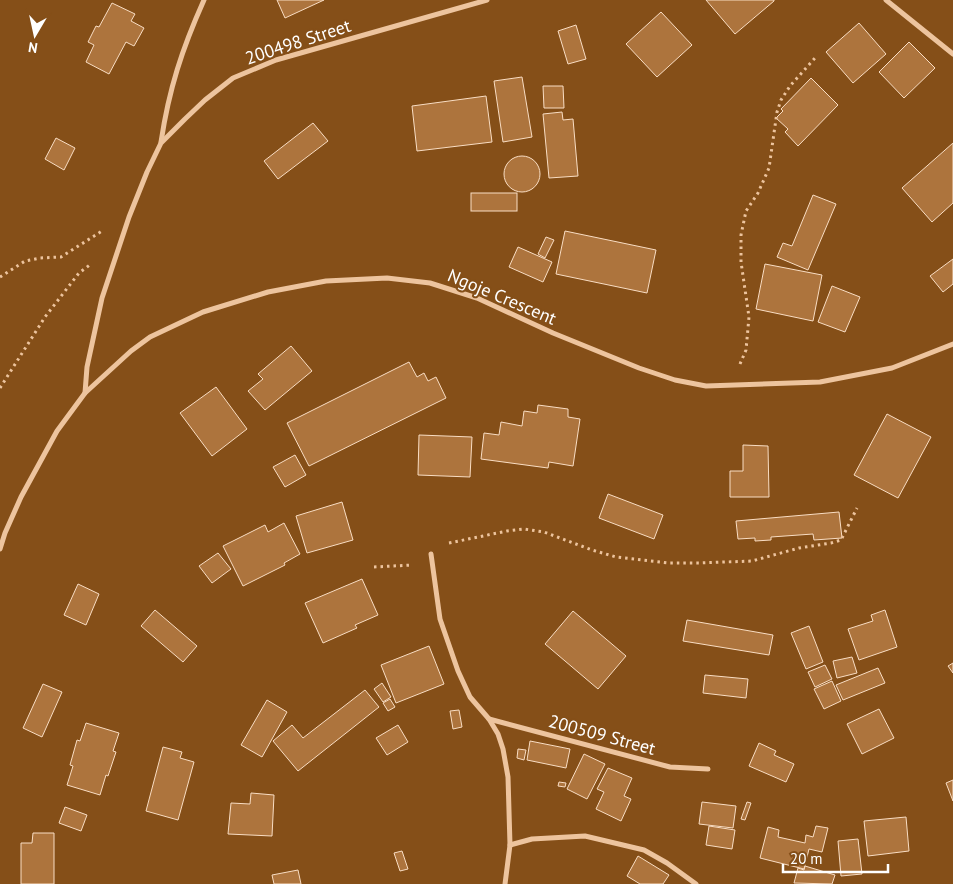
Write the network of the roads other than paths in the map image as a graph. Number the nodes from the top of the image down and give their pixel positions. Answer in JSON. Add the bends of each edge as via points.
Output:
{"nodes":[{"id":1,"x":204,"y":0,"type":"edge"},
{"id":2,"x":487,"y":0,"type":"edge"},
{"id":3,"x":886,"y":0,"type":"edge"},
{"id":4,"x":953,"y":54,"type":"edge"},
{"id":5,"x":161,"y":143,"type":"junction"},
{"id":6,"x":953,"y":344,"type":"edge"},
{"id":7,"x":84,"y":393,"type":"junction"},
{"id":8,"x":0,"y":549,"type":"edge"},
{"id":9,"x":432,"y":554,"type":"road end"},
{"id":10,"x":489,"y":719,"type":"junction"},
{"id":11,"x":708,"y":769,"type":"dead end"},
{"id":12,"x":510,"y":845,"type":"junction"},
{"id":13,"x":505,"y":884,"type":"edge"},
{"id":14,"x":696,"y":884,"type":"edge"}],
"edges":[{"from":1,"to":5,"type":"street","via":[[174,75]]},
{"from":2,"to":5,"type":"street","name":"200498 Street","via":[[276,60],[234,78],[205,100]]},
{"from":3,"to":4,"type":"street"},
{"from":5,"to":7,"type":"street","name":"200498 Street","via":[[129,217],[102,298]]},
{"from":6,"to":7,"type":"street","name":"Ngoje Crescent","via":[[892,368],[820,382],[706,386],[639,368],[448,287],[386,278],[288,288],[203,312],[150,337]]},
{"from":7,"to":8,"type":"street","name":"Ngoje Crescent","via":[[57,431],[26,488]]},
{"from":9,"to":10,"type":"street","via":[[440,619],[470,697]]},
{"from":10,"to":11,"type":"street","name":"200509 Street","via":[[661,765]]},
{"from":10,"to":12,"type":"street","via":[[503,749]]},
{"from":12,"to":13,"type":"street"},
{"from":12,"to":14,"type":"street","via":[[532,839],[585,836],[644,850]]}]}
